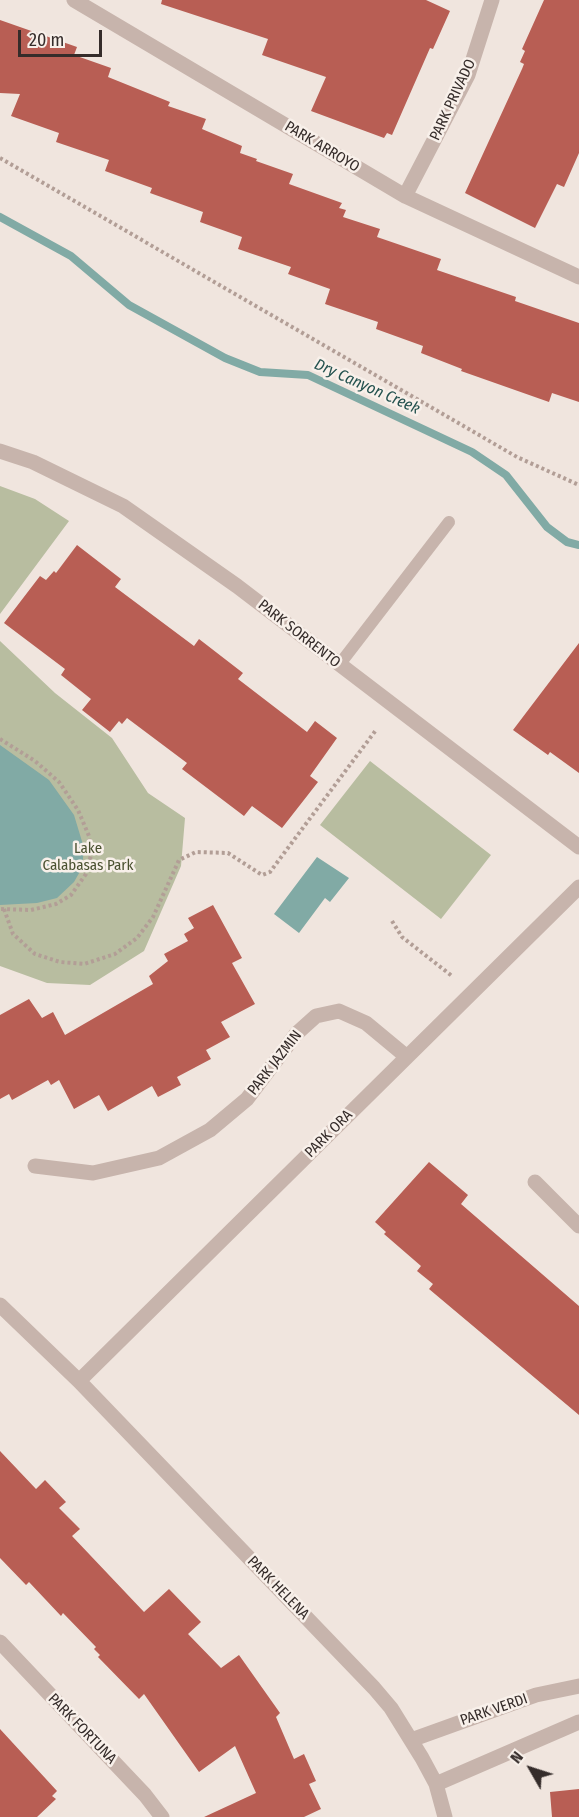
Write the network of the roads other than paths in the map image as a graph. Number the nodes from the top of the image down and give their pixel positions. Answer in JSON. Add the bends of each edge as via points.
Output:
{"nodes":[{"id":1,"x":74,"y":0,"type":"edge"},
{"id":2,"x":492,"y":0,"type":"edge"},
{"id":3,"x":405,"y":196,"type":"junction"},
{"id":4,"x":579,"y":277,"type":"edge"},
{"id":5,"x":0,"y":451,"type":"edge"},
{"id":6,"x":450,"y":522,"type":"dead end"},
{"id":7,"x":339,"y":665,"type":"junction"},
{"id":8,"x":579,"y":847,"type":"edge"},
{"id":9,"x":579,"y":887,"type":"edge"},
{"id":10,"x":407,"y":1058,"type":"junction"},
{"id":11,"x":35,"y":1166,"type":"dead end"},
{"id":12,"x":535,"y":1182,"type":"dead end"},
{"id":13,"x":579,"y":1226,"type":"edge"},
{"id":14,"x":0,"y":1305,"type":"edge"},
{"id":15,"x":79,"y":1381,"type":"junction"},
{"id":16,"x":0,"y":1642,"type":"edge"},
{"id":17,"x":579,"y":1686,"type":"edge"},
{"id":18,"x":579,"y":1722,"type":"edge"},
{"id":19,"x":411,"y":1740,"type":"junction"},
{"id":20,"x":436,"y":1784,"type":"junction"},
{"id":21,"x":162,"y":1817,"type":"edge"},
{"id":22,"x":445,"y":1817,"type":"edge"}],
"edges":[{"from":1,"to":3,"type":"street","name":"PARK ARROYO"},
{"from":2,"to":3,"type":"street","name":"PARK PRIVADO","via":[[468,75]]},
{"from":3,"to":4,"type":"street","name":"PARK ARROYO"},
{"from":5,"to":7,"type":"street","name":"PARK SORRENTO","via":[[33,462],[123,506],[237,586]]},
{"from":6,"to":7,"type":"lane"},
{"from":7,"to":8,"type":"street","name":"PARK SORRENTO"},
{"from":9,"to":10,"type":"street","name":"PARK ORA"},
{"from":10,"to":11,"type":"street","name":"PARK JAZMIN","via":[[366,1023],[339,1011],[316,1016],[296,1034],[247,1100],[210,1130],[159,1158],[93,1173]]},
{"from":10,"to":15,"type":"street","name":"PARK ORA"},
{"from":12,"to":13,"type":"street"},
{"from":14,"to":15,"type":"street","name":"PARK HELENA"},
{"from":15,"to":19,"type":"street","name":"PARK HELENA","via":[[374,1688]]},
{"from":16,"to":21,"type":"street","name":"PARK FORTUNA","via":[[146,1795]]},
{"from":17,"to":19,"type":"street","name":"PARK VERDI","via":[[536,1695]]},
{"from":18,"to":20,"type":"street"},
{"from":19,"to":20,"type":"street","name":"PARK HELENA"},
{"from":20,"to":22,"type":"street","name":"PARK HELENA"}]}
